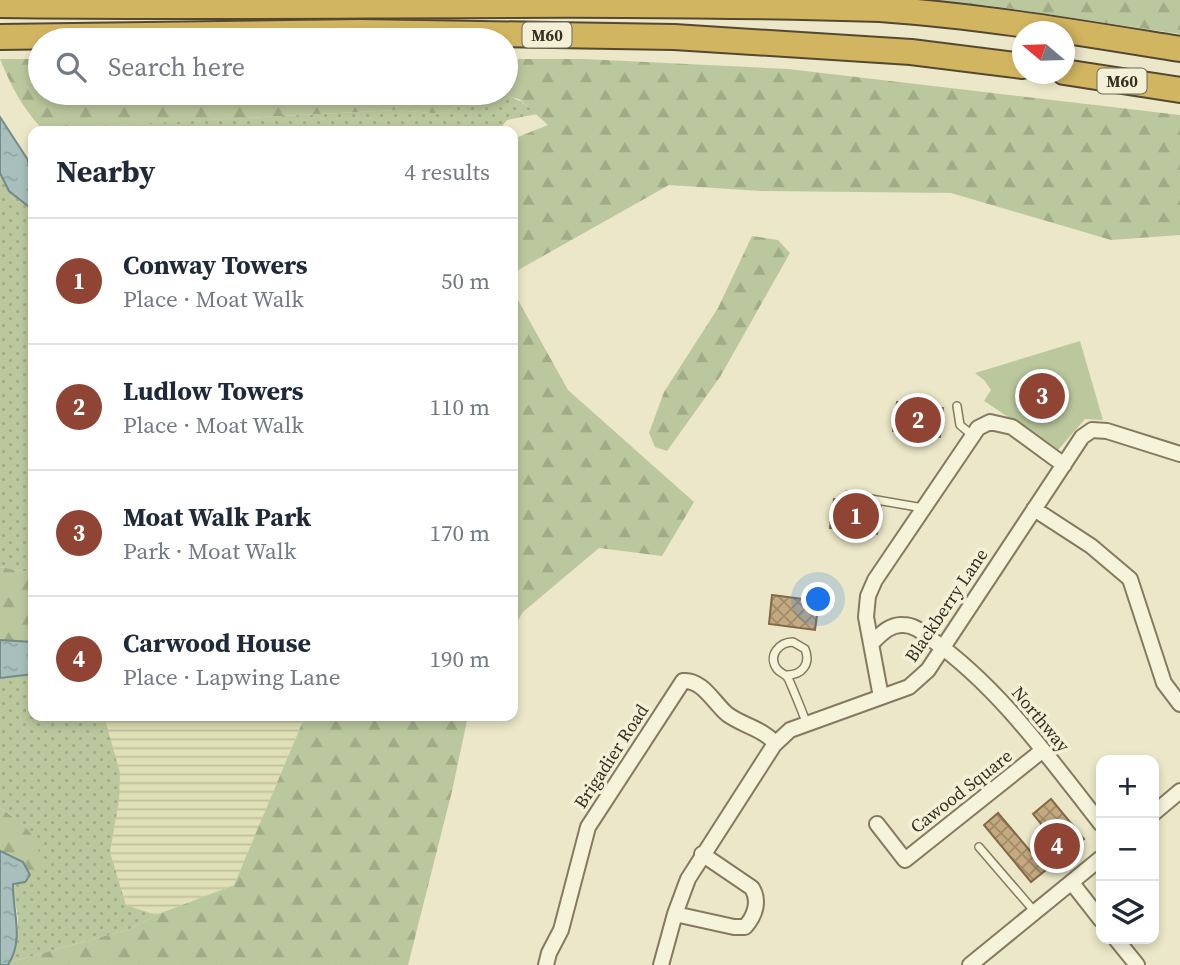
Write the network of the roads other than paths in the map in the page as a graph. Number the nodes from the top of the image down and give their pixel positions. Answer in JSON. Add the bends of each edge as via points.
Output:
{"nodes":[{"id":1,"x":0,"y":5,"type":"edge"},
{"id":2,"x":518,"y":35,"type":"edge"},
{"id":3,"x":0,"y":37,"type":"edge"},
{"id":4,"x":28,"y":37,"type":"edge"},
{"id":5,"x":1180,"y":49,"type":"edge"},
{"id":6,"x":1012,"y":65,"type":"edge"},
{"id":7,"x":1075,"y":74,"type":"edge"},
{"id":8,"x":1180,"y":90,"type":"edge"},
{"id":9,"x":957,"y":406,"type":"dead end"},
{"id":10,"x":973,"y":436,"type":"junction"},
{"id":11,"x":1180,"y":454,"type":"edge"},
{"id":12,"x":1064,"y":465,"type":"junction"},
{"id":13,"x":848,"y":495,"type":"dead end"},
{"id":14,"x":924,"y":508,"type":"junction"},
{"id":15,"x":1034,"y":509,"type":"junction"},
{"id":16,"x":872,"y":643,"type":"junction"},
{"id":17,"x":943,"y":648,"type":"junction"},
{"id":18,"x":787,"y":675,"type":"junction"},
{"id":19,"x":881,"y":697,"type":"junction"},
{"id":20,"x":1180,"y":704,"type":"edge"},
{"id":21,"x":806,"y":722,"type":"junction"},
{"id":22,"x":775,"y":743,"type":"junction"},
{"id":23,"x":1043,"y":750,"type":"junction"},
{"id":24,"x":1180,"y":791,"type":"edge"},
{"id":25,"x":1159,"y":809,"type":"edge"},
{"id":26,"x":1096,"y":818,"type":"edge"},
{"id":27,"x":877,"y":824,"type":"dead end"},
{"id":28,"x":979,"y":847,"type":"dead end"},
{"id":29,"x":702,"y":854,"type":"junction"},
{"id":30,"x":1096,"y":862,"type":"edge"},
{"id":31,"x":1072,"y":883,"type":"junction"},
{"id":32,"x":1035,"y":912,"type":"junction"},
{"id":33,"x":675,"y":914,"type":"junction"},
{"id":34,"x":1096,"y":914,"type":"edge"},
{"id":35,"x":1120,"y":944,"type":"edge"},
{"id":36,"x":1136,"y":964,"type":"edge"},
{"id":37,"x":546,"y":965,"type":"edge"},
{"id":38,"x":661,"y":965,"type":"edge"},
{"id":39,"x":970,"y":965,"type":"edge"}],
"edges":[{"from":1,"to":5,"type":"highway","number":"M60","via":[[690,1],[996,19]]},
{"from":2,"to":6,"type":"highway","number":"M60","via":[[674,37],[911,52]]},
{"from":3,"to":4,"type":"highway","number":"M60"},
{"from":7,"to":8,"type":"highway","number":"M60"},
{"from":9,"to":10,"type":"lane","via":[[960,425]]},
{"from":10,"to":12,"type":"street","via":[[990,422],[1001,423]]},
{"from":10,"to":14,"type":"street"},
{"from":11,"to":12,"type":"street","name":"Blackberry Lane","via":[[1092,430]]},
{"from":12,"to":15,"type":"street","name":"Blackberry Lane"},
{"from":13,"to":14,"type":"lane"},
{"from":14,"to":16,"type":"street","via":[[868,596],[866,617]]},
{"from":15,"to":17,"type":"street","name":"Blackberry Lane"},
{"from":15,"to":20,"type":"street","via":[[1130,579],[1164,683]]},
{"from":16,"to":17,"type":"street","name":"Northway","via":[[892,626],[902,625],[914,627]]},
{"from":16,"to":19,"type":"street"},
{"from":17,"to":19,"type":"street","name":"Blackberry Lane","via":[[909,687]]},
{"from":17,"to":23,"type":"street","name":"Northway","via":[[987,685]]},
{"from":18,"to":18,"type":"lane","via":[[777,669],[774,655],[779,646],[793,642],[805,649],[807,660],[802,671]]},
{"from":18,"to":21,"type":"lane"},
{"from":19,"to":21,"type":"street","name":"Blackberry Lane"},
{"from":21,"to":22,"type":"street","name":"Blackberry Lane"},
{"from":22,"to":29,"type":"street","name":"Blackberry Lane"},
{"from":22,"to":37,"type":"street","name":"Brigadier Road","via":[[761,730],[726,713],[700,687],[683,681],[588,827],[561,930]]},
{"from":23,"to":26,"type":"street","name":"Northway"},
{"from":23,"to":27,"type":"street","name":"Cawood Square","via":[[905,860]]},
{"from":24,"to":25,"type":"street"},
{"from":28,"to":32,"type":"lane"},
{"from":29,"to":33,"type":"street","name":"Blackberry Lane"},
{"from":29,"to":33,"type":"street","via":[[752,888],[757,895],[751,921],[745,927],[734,927]]},
{"from":30,"to":31,"type":"street"},
{"from":31,"to":32,"type":"street"},
{"from":31,"to":34,"type":"street"},
{"from":32,"to":39,"type":"street"},
{"from":33,"to":38,"type":"street","name":"Blackberry Lane"},
{"from":35,"to":36,"type":"street"}]}
